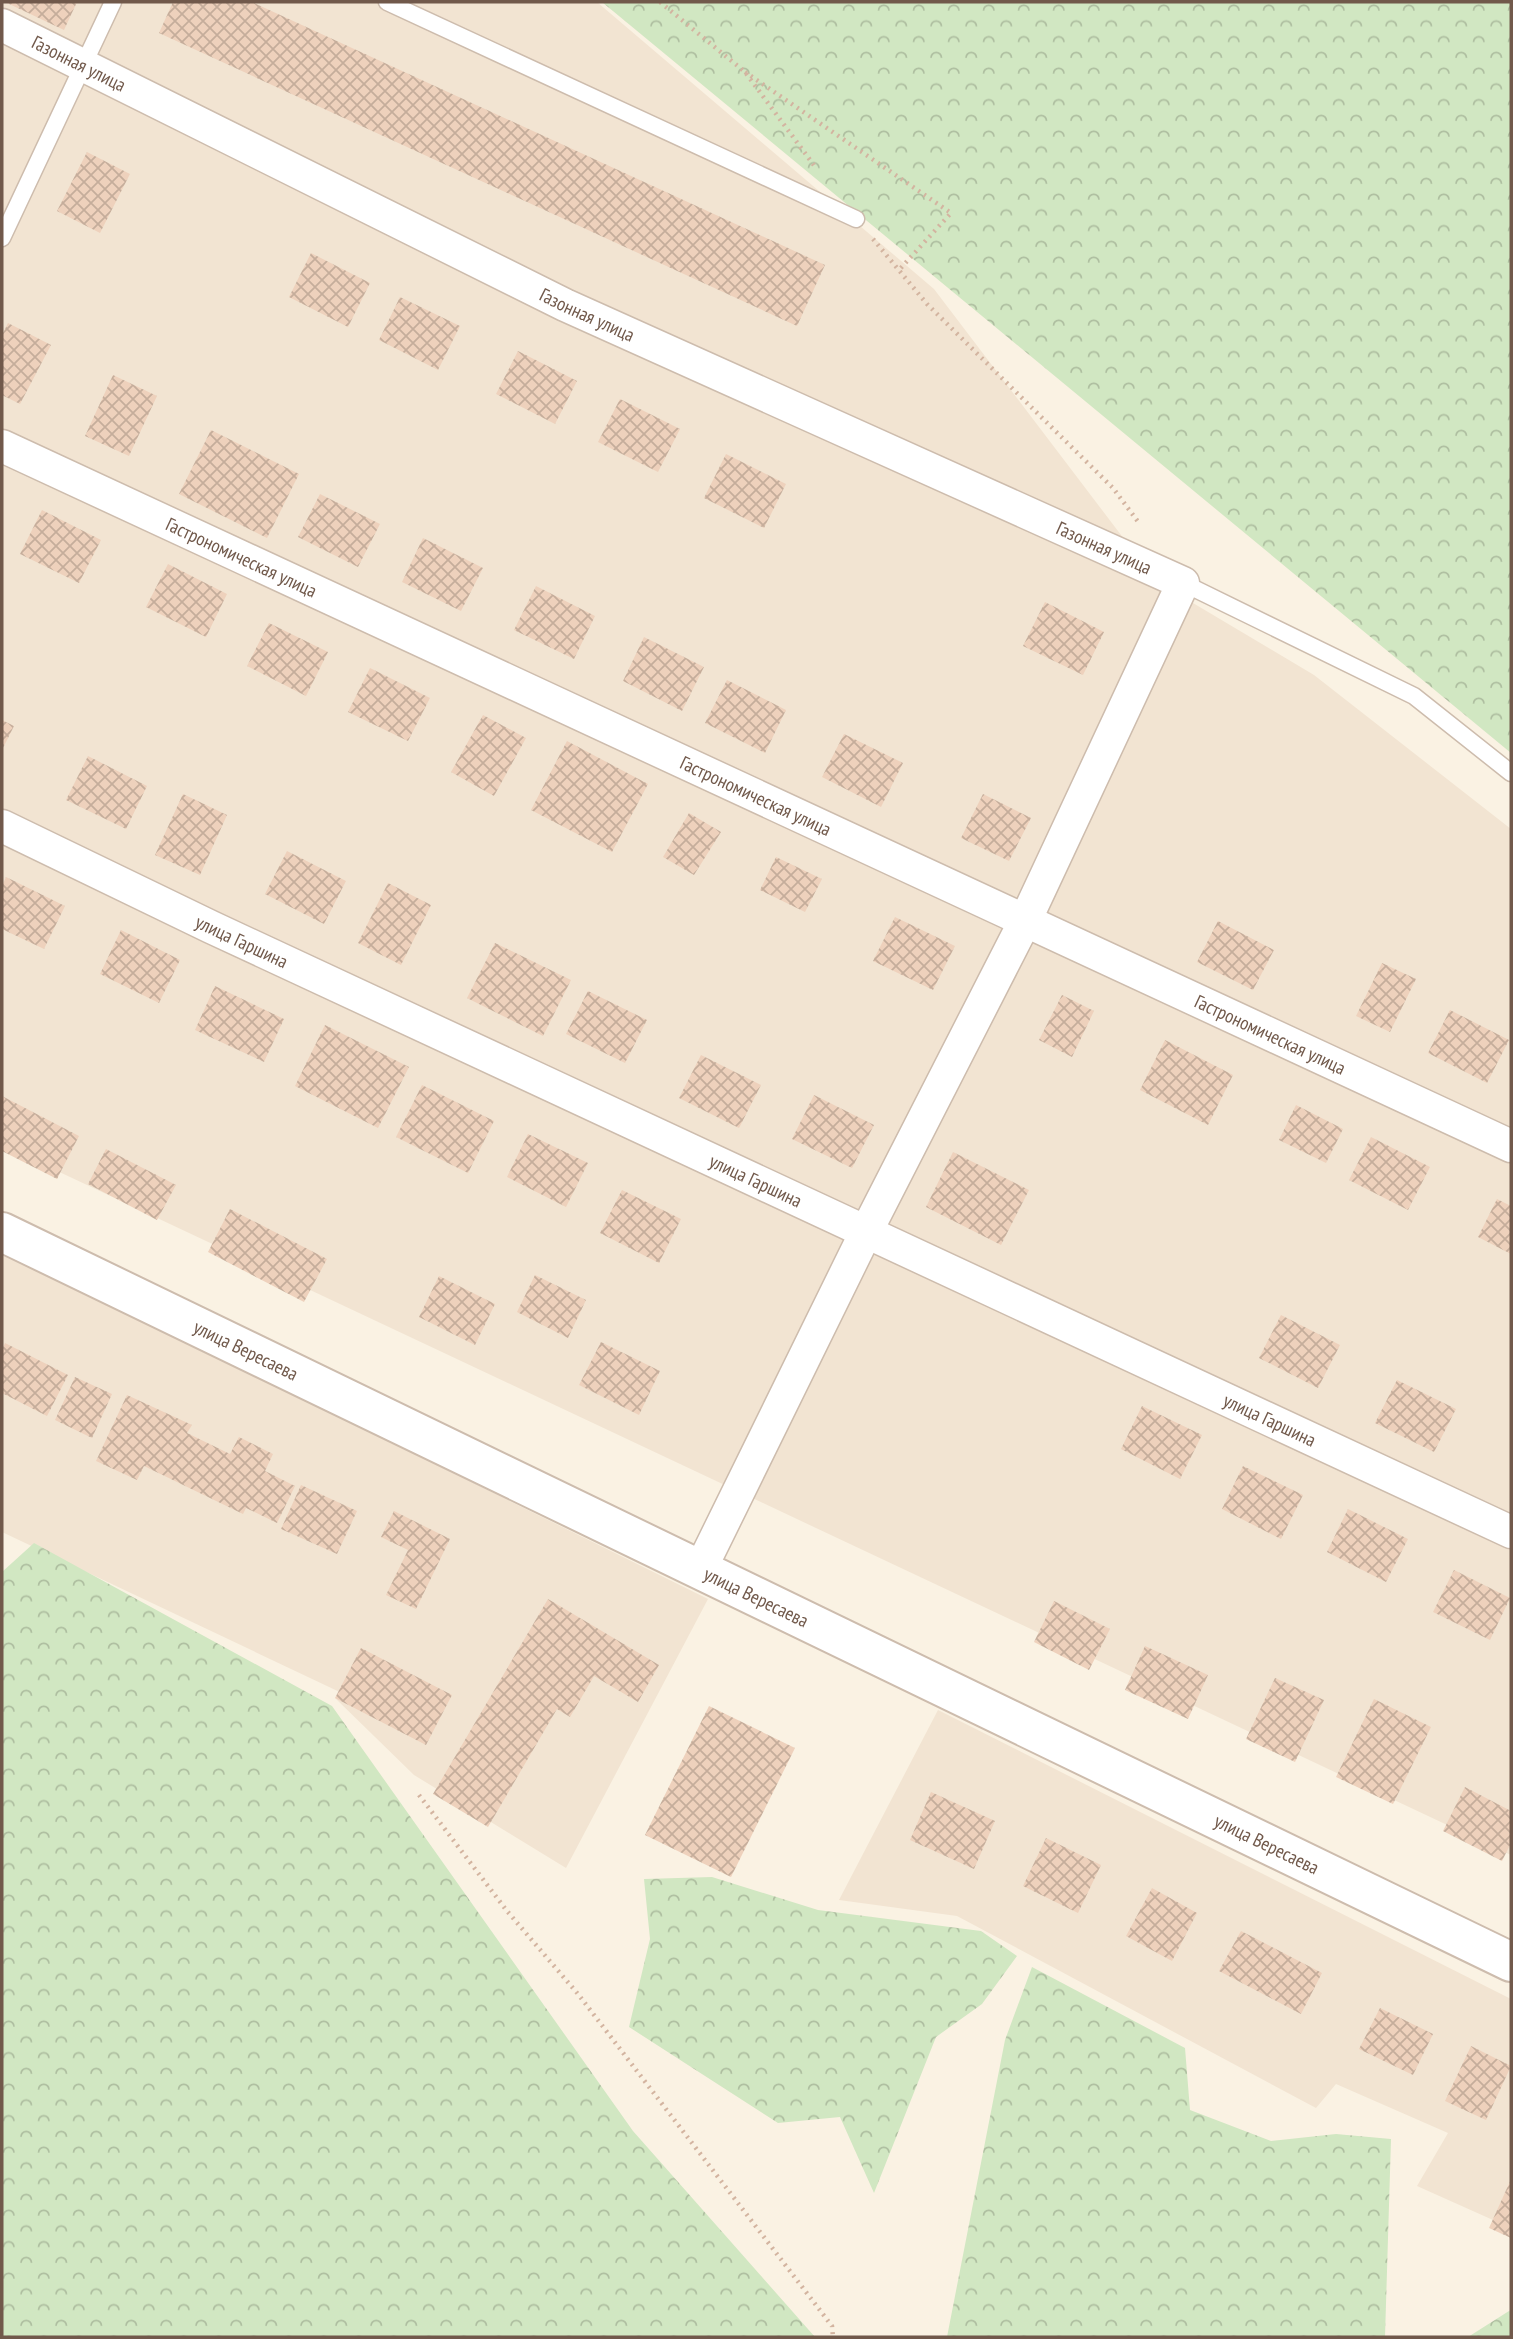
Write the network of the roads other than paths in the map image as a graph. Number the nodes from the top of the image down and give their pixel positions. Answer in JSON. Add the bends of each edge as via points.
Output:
{"nodes":[{"id":1,"x":113,"y":2,"type":"edge"},
{"id":2,"x":387,"y":2,"type":"edge"},
{"id":3,"x":2,"y":25,"type":"edge"},
{"id":4,"x":83,"y":64,"type":"junction"},
{"id":5,"x":853,"y":216,"type":"road end"},
{"id":6,"x":2,"y":238,"type":"edge"},
{"id":7,"x":2,"y":446,"type":"edge"},
{"id":8,"x":1183,"y":583,"type":"junction"},
{"id":9,"x":1511,"y":773,"type":"edge"},
{"id":10,"x":2,"y":826,"type":"edge"},
{"id":11,"x":1025,"y":921,"type":"junction"},
{"id":12,"x":1511,"y":1146,"type":"edge"},
{"id":13,"x":2,"y":1232,"type":"edge"},
{"id":14,"x":866,"y":1232,"type":"junction"},
{"id":15,"x":1511,"y":1532,"type":"edge"},
{"id":16,"x":700,"y":1570,"type":"junction"},
{"id":17,"x":1511,"y":1962,"type":"edge"}],
"edges":[{"from":1,"to":4,"type":"lane"},
{"from":2,"to":5,"type":"lane"},
{"from":3,"to":4,"type":"street","name":"Газонная улица"},
{"from":4,"to":6,"type":"lane"},
{"from":4,"to":8,"type":"street","name":"Газонная улица","via":[[565,306]]},
{"from":7,"to":11,"type":"street","name":"Гастрономическая улица"},
{"from":8,"to":9,"type":"lane","via":[[1414,696]]},
{"from":8,"to":11,"type":"street"},
{"from":10,"to":14,"type":"street","name":"улица Гаршина"},
{"from":11,"to":12,"type":"street","name":"Гастрономическая улица"},
{"from":11,"to":14,"type":"street"},
{"from":13,"to":16,"type":"street","name":"улица Вересаева"},
{"from":14,"to":15,"type":"street","name":"улица Гаршина"},
{"from":14,"to":16,"type":"street"},
{"from":16,"to":17,"type":"street","name":"улица Вересаева"}]}
